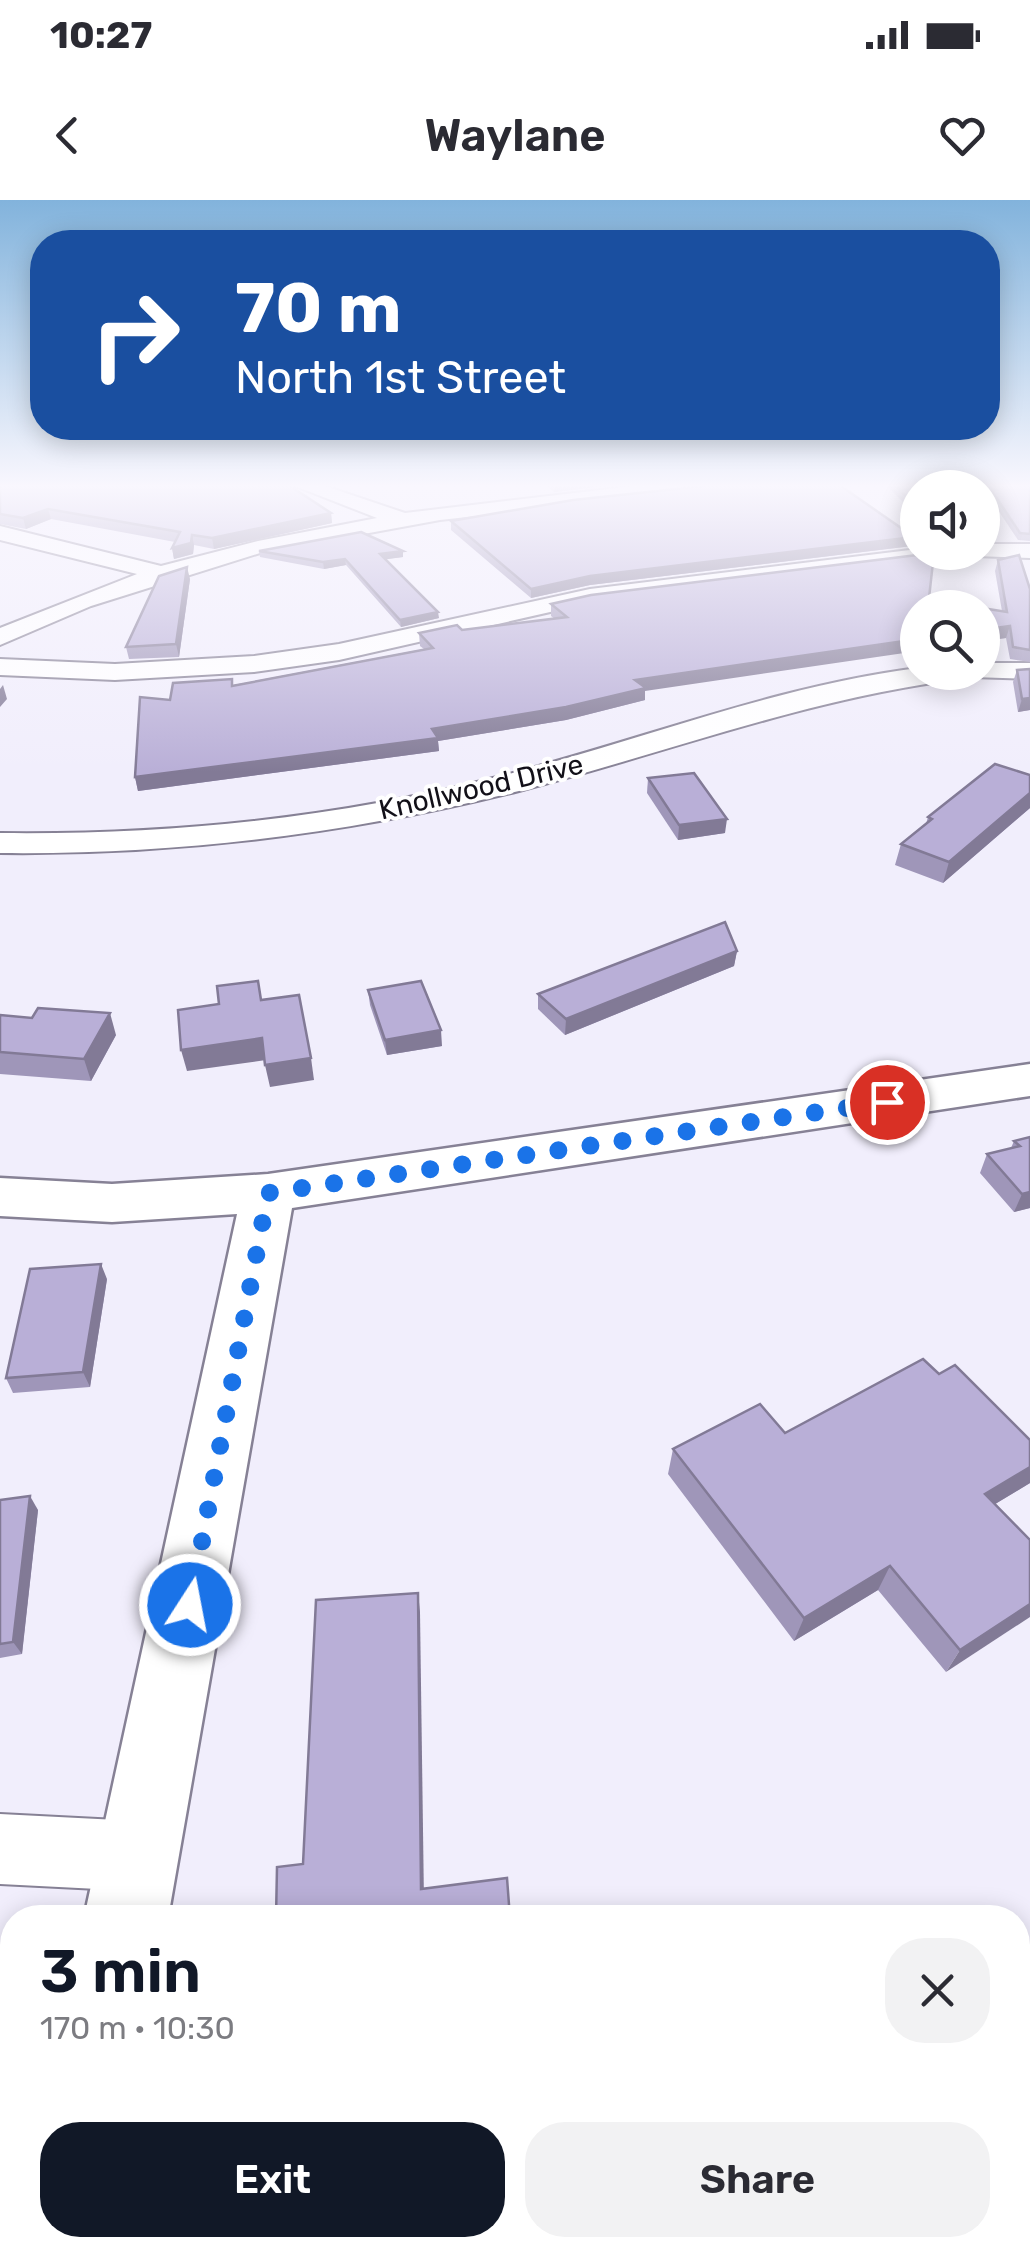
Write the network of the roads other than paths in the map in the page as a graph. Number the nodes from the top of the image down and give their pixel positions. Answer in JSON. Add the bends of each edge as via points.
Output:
{"nodes":[{"id":1,"x":141,"y":580,"type":"edge"},
{"id":2,"x":720,"y":580,"type":"edge"},
{"id":3,"x":0,"y":637,"type":"edge"},
{"id":4,"x":0,"y":668,"type":"edge"},
{"id":5,"x":1000,"y":671,"type":"edge"},
{"id":6,"x":1030,"y":672,"type":"edge"},
{"id":7,"x":900,"y":680,"type":"edge"},
{"id":8,"x":0,"y":843,"type":"edge"},
{"id":9,"x":1030,"y":1080,"type":"edge"},
{"id":10,"x":268,"y":1193,"type":"junction"},
{"id":11,"x":0,"y":1197,"type":"edge"},
{"id":12,"x":0,"y":1849,"type":"edge"},
{"id":13,"x":132,"y":1887,"type":"edge"}],
"edges":[{"from":1,"to":3,"type":"street"},
{"from":2,"to":4,"type":"street","via":[[590,596],[254,664],[114,672]]},
{"from":5,"to":6,"type":"street"},
{"from":7,"to":8,"type":"street","name":"Knollwood Drive","via":[[373,813],[221,834]]},
{"from":9,"to":10,"type":"street"},
{"from":10,"to":11,"type":"street","via":[[112,1202]]},
{"from":10,"to":13,"type":"street"},
{"from":12,"to":13,"type":"street"}]}
